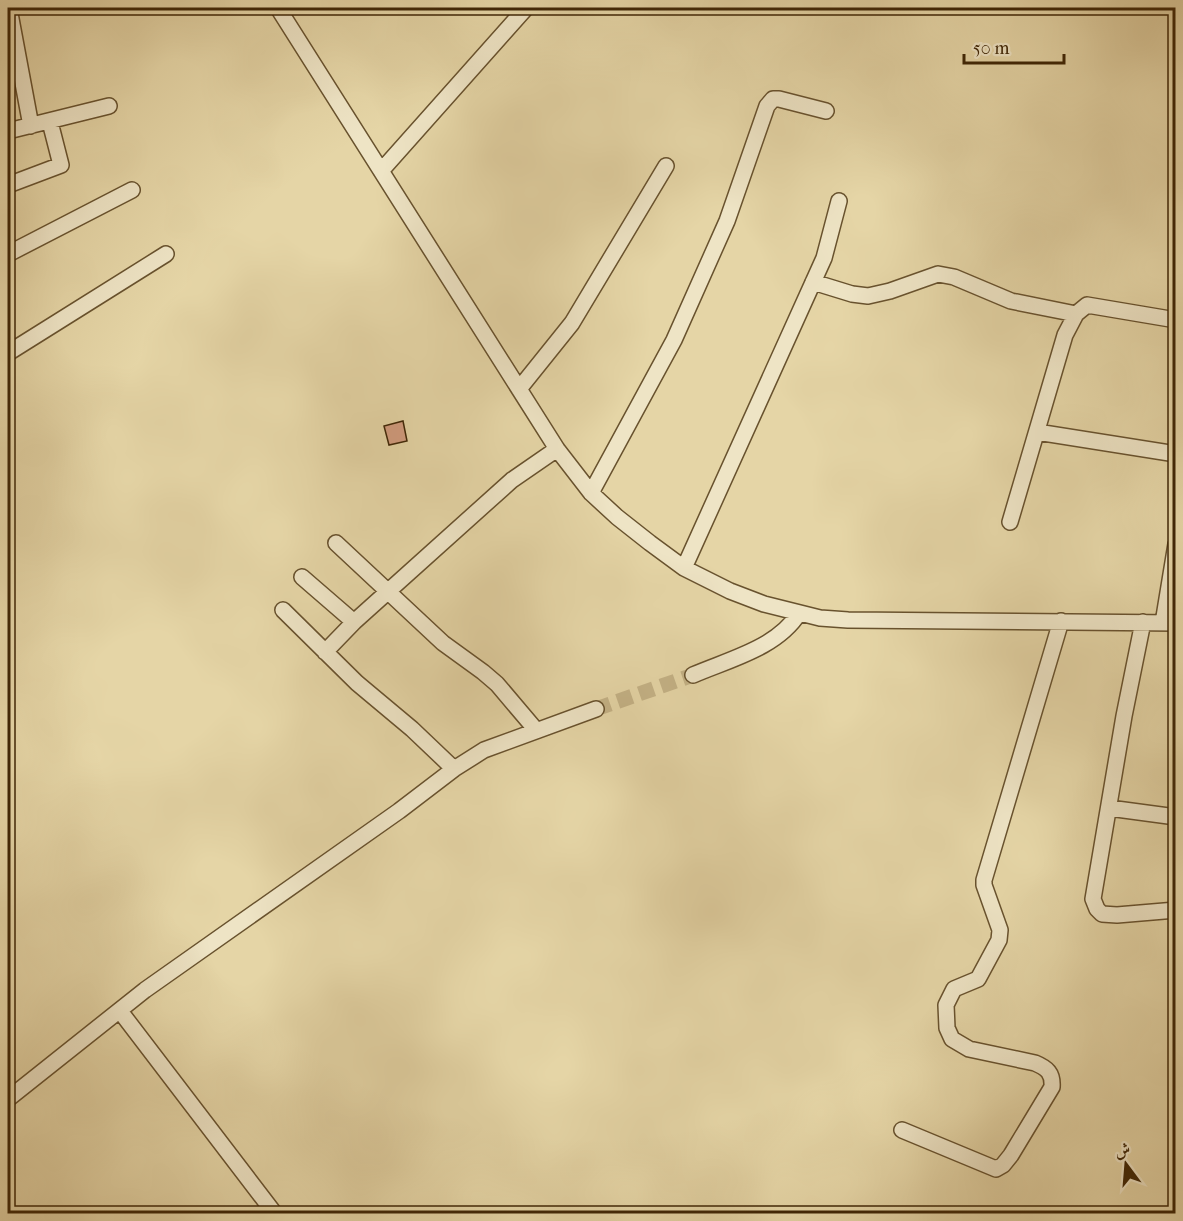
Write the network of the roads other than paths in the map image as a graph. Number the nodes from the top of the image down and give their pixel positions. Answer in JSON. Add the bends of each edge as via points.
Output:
{"nodes":[{"id":1,"x":9,"y":8,"type":"edge"},
{"id":2,"x":278,"y":8,"type":"edge"},
{"id":3,"x":526,"y":8,"type":"edge"},
{"id":4,"x":13,"y":60,"type":"edge"},
{"id":5,"x":109,"y":106,"type":"dead end"},
{"id":6,"x":826,"y":111,"type":"dead end"},
{"id":7,"x":50,"y":122,"type":"junction"},
{"id":8,"x":31,"y":126,"type":"junction"},
{"id":9,"x":8,"y":131,"type":"edge"},
{"id":10,"x":666,"y":166,"type":"dead end"},
{"id":11,"x":381,"y":171,"type":"junction"},
{"id":12,"x":8,"y":184,"type":"edge"},
{"id":13,"x":132,"y":190,"type":"dead end"},
{"id":14,"x":839,"y":201,"type":"dead end"},
{"id":15,"x":8,"y":254,"type":"edge"},
{"id":16,"x":166,"y":254,"type":"dead end"},
{"id":17,"x":813,"y":282,"type":"junction"},
{"id":18,"x":1076,"y":314,"type":"junction"},
{"id":19,"x":1176,"y":320,"type":"edge"},
{"id":20,"x":8,"y":353,"type":"edge"},
{"id":21,"x":519,"y":389,"type":"junction"},
{"id":22,"x":1037,"y":432,"type":"junction"},
{"id":23,"x":557,"y":449,"type":"junction"},
{"id":24,"x":1176,"y":454,"type":"edge"},
{"id":25,"x":591,"y":493,"type":"junction"},
{"id":26,"x":1010,"y":522,"type":"dead end"},
{"id":27,"x":336,"y":543,"type":"dead end"},
{"id":28,"x":1176,"y":544,"type":"edge"},
{"id":29,"x":684,"y":568,"type":"junction"},
{"id":30,"x":302,"y":577,"type":"dead end"},
{"id":31,"x":388,"y":592,"type":"junction"},
{"id":32,"x":283,"y":610,"type":"dead end"},
{"id":33,"x":799,"y":613,"type":"junction"},
{"id":34,"x":1061,"y":621,"type":"junction"},
{"id":35,"x":354,"y":622,"type":"junction"},
{"id":36,"x":1143,"y":622,"type":"junction"},
{"id":37,"x":1169,"y":623,"type":"edge"},
{"id":38,"x":325,"y":652,"type":"junction"},
{"id":39,"x":693,"y":675,"type":"tunnel mouth"},
{"id":40,"x":596,"y":709,"type":"tunnel mouth"},
{"id":41,"x":536,"y":730,"type":"junction"},
{"id":42,"x":454,"y":769,"type":"junction"},
{"id":43,"x":1109,"y":808,"type":"junction"},
{"id":44,"x":1176,"y":817,"type":"edge"},
{"id":45,"x":1176,"y":910,"type":"edge"},
{"id":46,"x":120,"y":1011,"type":"junction"},
{"id":47,"x":8,"y":1099,"type":"edge"},
{"id":48,"x":902,"y":1130,"type":"dead end"},
{"id":49,"x":275,"y":1214,"type":"edge"}],
"edges":[{"from":1,"to":4,"type":"street"},
{"from":2,"to":11,"type":"street"},
{"from":3,"to":11,"type":"street"},
{"from":4,"to":8,"type":"street"},
{"from":5,"to":7,"type":"street"},
{"from":6,"to":25,"type":"street","via":[[779,99],[773,99],[767,106],[727,221],[674,340]]},
{"from":7,"to":8,"type":"street"},
{"from":7,"to":12,"type":"street","via":[[61,165]]},
{"from":8,"to":9,"type":"street"},
{"from":10,"to":21,"type":"street","via":[[572,323]]},
{"from":11,"to":21,"type":"street"},
{"from":13,"to":15,"type":"street"},
{"from":14,"to":17,"type":"street","via":[[824,258]]},
{"from":16,"to":20,"type":"street"},
{"from":17,"to":18,"type":"street","via":[[868,296],[938,274],[1011,301]]},
{"from":17,"to":29,"type":"street"},
{"from":18,"to":19,"type":"street","via":[[1087,305]]},
{"from":18,"to":22,"type":"street","via":[[1065,335]]},
{"from":21,"to":23,"type":"street"},
{"from":22,"to":24,"type":"street"},
{"from":22,"to":26,"type":"street"},
{"from":23,"to":25,"type":"street"},
{"from":23,"to":31,"type":"street","via":[[512,480]]},
{"from":25,"to":29,"type":"street"},
{"from":27,"to":31,"type":"street"},
{"from":28,"to":37,"type":"street"},
{"from":29,"to":33,"type":"street","via":[[730,591]]},
{"from":30,"to":35,"type":"street"},
{"from":31,"to":35,"type":"street"},
{"from":31,"to":41,"type":"street","via":[[455,654],[497,684]]},
{"from":32,"to":38,"type":"street"},
{"from":33,"to":34,"type":"street","via":[[848,620]]},
{"from":33,"to":39,"type":"street","via":[[784,633],[767,643]]},
{"from":34,"to":36,"type":"street"},
{"from":34,"to":48,"type":"street","via":[[984,880],[1000,930],[999,940],[978,979],[954,989],[946,1005],[947,1028],[952,1039],[969,1049],[1044,1067],[1052,1078],[1052,1087],[1011,1155],[996,1169]]},
{"from":35,"to":38,"type":"street"},
{"from":36,"to":37,"type":"street"},
{"from":36,"to":43,"type":"street"},
{"from":38,"to":42,"type":"street"},
{"from":40,"to":41,"type":"street"},
{"from":41,"to":42,"type":"street","via":[[484,750]]},
{"from":42,"to":46,"type":"street"},
{"from":43,"to":44,"type":"street"},
{"from":43,"to":45,"type":"street","via":[[1093,899],[1097,909],[1102,915]]},
{"from":46,"to":47,"type":"street"},
{"from":46,"to":49,"type":"street"}]}
